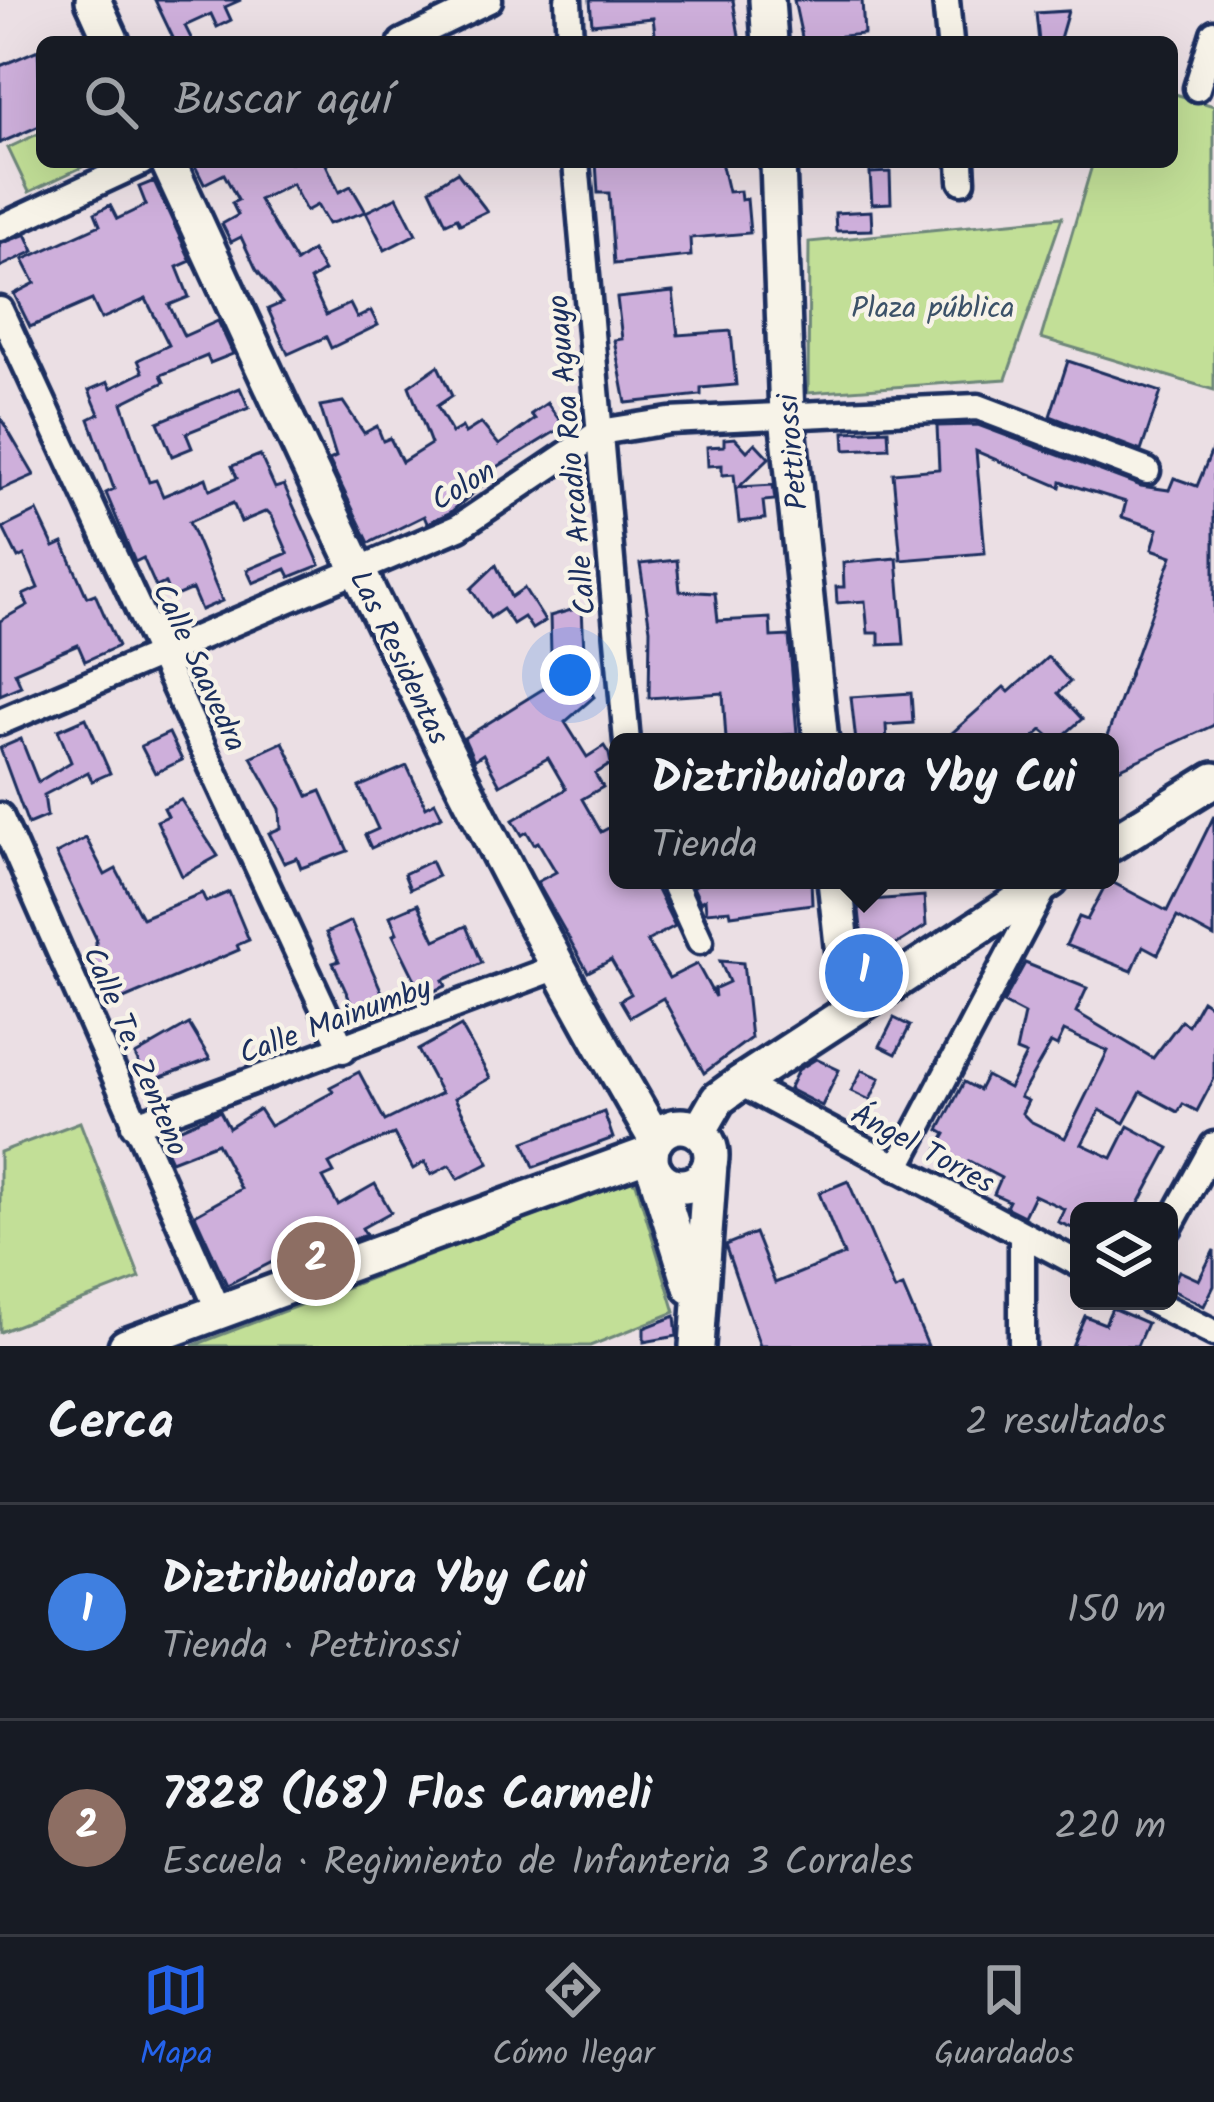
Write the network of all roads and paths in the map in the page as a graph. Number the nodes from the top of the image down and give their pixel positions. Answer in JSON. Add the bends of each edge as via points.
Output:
{"nodes":[{"id":1,"x":93,"y":0,"type":"edge"},
{"id":2,"x":489,"y":0,"type":"edge"},
{"id":3,"x":568,"y":0,"type":"edge"},
{"id":4,"x":767,"y":0,"type":"edge"},
{"id":5,"x":946,"y":0,"type":"edge"},
{"id":6,"x":1214,"y":33,"type":"edge"},
{"id":7,"x":109,"y":36,"type":"edge"},
{"id":8,"x":414,"y":36,"type":"edge"},
{"id":9,"x":570,"y":36,"type":"edge"},
{"id":10,"x":770,"y":36,"type":"edge"},
{"id":11,"x":949,"y":36,"type":"edge"},
{"id":12,"x":1196,"y":88,"type":"dead end"},
{"id":13,"x":129,"y":168,"type":"edge"},
{"id":14,"x":171,"y":168,"type":"edge"},
{"id":15,"x":577,"y":168,"type":"edge"},
{"id":16,"x":778,"y":168,"type":"edge"},
{"id":17,"x":0,"y":228,"type":"edge"},
{"id":18,"x":0,"y":310,"type":"edge"},
{"id":19,"x":787,"y":416,"type":"junction"},
{"id":20,"x":600,"y":432,"type":"junction"},
{"id":21,"x":1147,"y":471,"type":"dead end"},
{"id":22,"x":356,"y":569,"type":"junction"},
{"id":23,"x":161,"y":654,"type":"junction"},
{"id":24,"x":0,"y":722,"type":"edge"},
{"id":25,"x":626,"y":733,"type":"edge"},
{"id":26,"x":820,"y":733,"type":"edge"},
{"id":27,"x":1214,"y":780,"type":"edge"},
{"id":28,"x":0,"y":816,"type":"edge"},
{"id":29,"x":1119,"y":838,"type":"edge"},
{"id":30,"x":675,"y":889,"type":"edge"},
{"id":31,"x":836,"y":889,"type":"edge"},
{"id":32,"x":1037,"y":889,"type":"edge"},
{"id":33,"x":1045,"y":889,"type":"edge"},
{"id":34,"x":700,"y":941,"type":"dead end"},
{"id":35,"x":555,"y":968,"type":"junction"},
{"id":36,"x":849,"y":1010,"type":"junction"},
{"id":37,"x":343,"y":1050,"type":"junction"},
{"id":38,"x":740,"y":1084,"type":"junction"},
{"id":39,"x":134,"y":1125,"type":"junction"},
{"id":40,"x":1214,"y":1145,"type":"edge"},
{"id":41,"x":705,"y":1148,"type":"junction"},
{"id":42,"x":654,"y":1155,"type":"junction"},
{"id":43,"x":897,"y":1168,"type":"junction"},
{"id":44,"x":1178,"y":1211,"type":"edge"},
{"id":45,"x":1022,"y":1234,"type":"junction"},
{"id":46,"x":1070,"y":1259,"type":"edge"},
{"id":47,"x":218,"y":1310,"type":"junction"},
{"id":48,"x":1169,"y":1310,"type":"edge"},
{"id":49,"x":697,"y":1312,"type":"junction"},
{"id":50,"x":1214,"y":1333,"type":"edge"},
{"id":51,"x":126,"y":1346,"type":"edge"},
{"id":52,"x":697,"y":1346,"type":"edge"},
{"id":53,"x":1022,"y":1346,"type":"edge"}],
"edges":[{"from":1,"to":7,"type":"street"},
{"from":2,"to":8,"type":"street"},
{"from":3,"to":9,"type":"street"},
{"from":4,"to":10,"type":"street"},
{"from":5,"to":11,"type":"street"},
{"from":6,"to":12,"type":"street"},
{"from":13,"to":17,"type":"street"},
{"from":14,"to":22,"type":"street","name":"Las Residentas"},
{"from":15,"to":20,"type":"street","name":"Calle Arcadio Roa Aguayo"},
{"from":16,"to":19,"type":"street","name":"Pettirossi"},
{"from":18,"to":23,"type":"street","name":"Calle Saavedra"},
{"from":19,"to":20,"type":"street","name":"Colon"},
{"from":19,"to":21,"type":"street","name":"Colon","via":[[978,407]]},
{"from":19,"to":26,"type":"street","name":"Pettirossi"},
{"from":20,"to":22,"type":"street","name":"Colon","via":[[459,527]]},
{"from":20,"to":25,"type":"street","name":"Calle Arcadio Roa Aguayo"},
{"from":22,"to":23,"type":"street","name":"Colon"},
{"from":22,"to":35,"type":"street","name":"Las Residentas"},
{"from":23,"to":24,"type":"street","name":"Colon"},
{"from":23,"to":37,"type":"street","name":"Calle Saavedra"},
{"from":27,"to":29,"type":"street"},
{"from":28,"to":39,"type":"street","name":"Calle Te. Zenteno"},
{"from":30,"to":34,"type":"street"},
{"from":31,"to":36,"type":"street"},
{"from":32,"to":36,"type":"street"},
{"from":33,"to":43,"type":"street"},
{"from":35,"to":37,"type":"street","name":"Calle Mainumby"},
{"from":35,"to":42,"type":"street","name":"Las Residentas"},
{"from":36,"to":38,"type":"street"},
{"from":37,"to":39,"type":"street","name":"Calle Mainumby"},
{"from":38,"to":41,"type":"street","via":[[718,1099]]},
{"from":38,"to":43,"type":"street","name":"Ángel Torres"},
{"from":39,"to":47,"type":"street","name":"Calle Te. Zenteno"},
{"from":40,"to":44,"type":"street"},
{"from":41,"to":42,"type":"street","via":[[671,1128]]},
{"from":41,"to":42,"type":"street","via":[[690,1185],[670,1184]]},
{"from":41,"to":49,"type":"street","name":"Las Residentas"},
{"from":42,"to":47,"type":"street"},
{"from":42,"to":49,"type":"street","name":"Las Residentas"},
{"from":43,"to":45,"type":"street","name":"Ángel Torres"},
{"from":45,"to":46,"type":"street","name":"Ángel Torres"},
{"from":45,"to":53,"type":"street"},
{"from":47,"to":51,"type":"street"},
{"from":48,"to":50,"type":"street"},
{"from":49,"to":52,"type":"street","name":"Las Residentas"}]}
